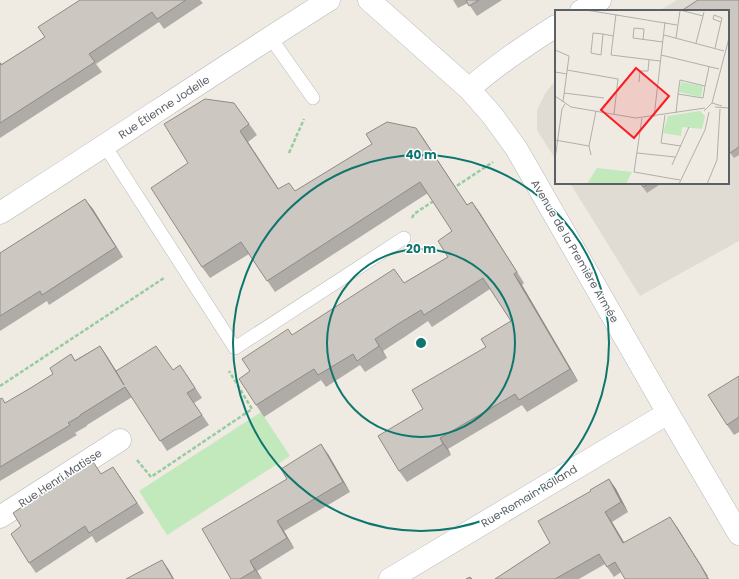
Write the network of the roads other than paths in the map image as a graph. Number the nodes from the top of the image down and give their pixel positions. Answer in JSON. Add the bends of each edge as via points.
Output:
{"nodes":[{"id":1,"x":328,"y":0,"type":"edge"},
{"id":2,"x":369,"y":0,"type":"edge"},
{"id":3,"x":600,"y":0,"type":"edge"},
{"id":4,"x":584,"y":10,"type":"edge"},
{"id":5,"x":555,"y":27,"type":"edge"},
{"id":6,"x":270,"y":37,"type":"junction"},
{"id":7,"x":469,"y":89,"type":"junction"},
{"id":8,"x":313,"y":98,"type":"road end"},
{"id":9,"x":105,"y":146,"type":"junction"},
{"id":10,"x":0,"y":213,"type":"edge"},
{"id":11,"x":404,"y":238,"type":"road end"},
{"id":12,"x":668,"y":413,"type":"junction"},
{"id":13,"x":120,"y":440,"type":"road end"},
{"id":14,"x":0,"y":517,"type":"edge"},
{"id":15,"x":739,"y":534,"type":"edge"},
{"id":16,"x":390,"y":579,"type":"edge"}],
"edges":[{"from":1,"to":6,"type":"street","name":"Rue Étienne Jodelle"},
{"from":2,"to":7,"type":"street","name":"Avenue de la Première Armée"},
{"from":3,"to":4,"type":"street"},
{"from":5,"to":7,"type":"street","via":[[484,75]]},
{"from":6,"to":8,"type":"lane"},
{"from":6,"to":9,"type":"street","name":"Rue Étienne Jodelle"},
{"from":7,"to":12,"type":"street","name":"Avenue de la Première Armée","via":[[516,148]]},
{"from":9,"to":10,"type":"street","name":"Rue Étienne Jodelle"},
{"from":9,"to":11,"type":"lane","via":[[235,348]]},
{"from":12,"to":15,"type":"street","name":"Avenue de la Première Armée"},
{"from":12,"to":16,"type":"street","name":"Rue Romain Rolland"},
{"from":13,"to":14,"type":"street","name":"Rue Henri Matisse"}]}
